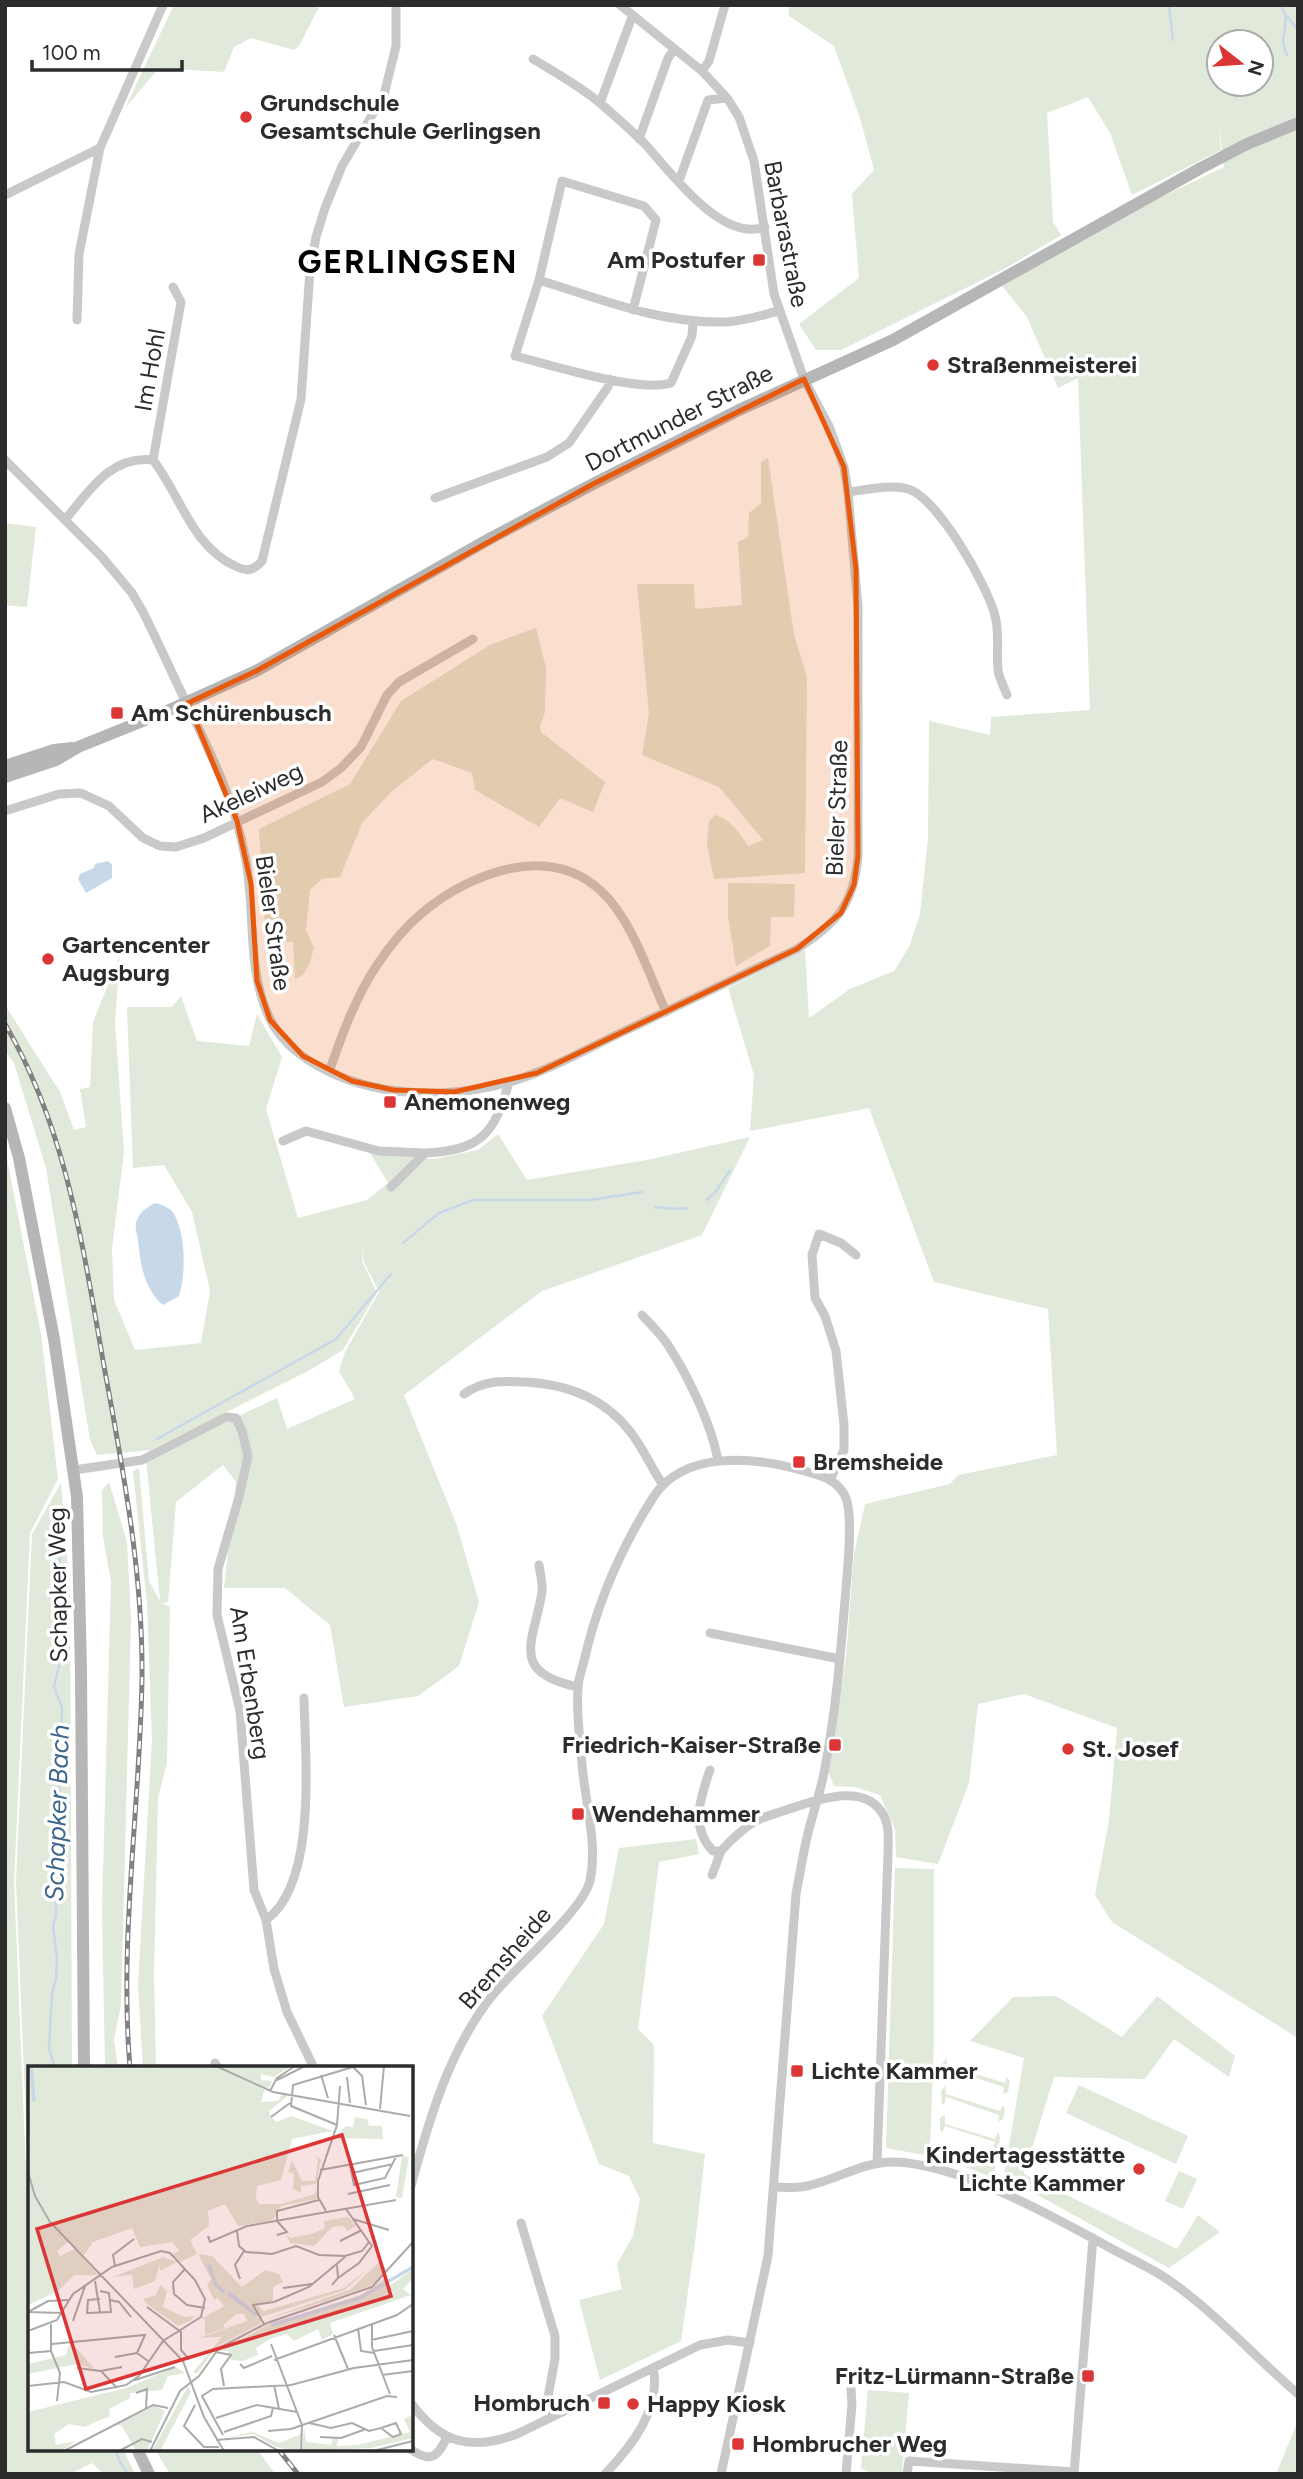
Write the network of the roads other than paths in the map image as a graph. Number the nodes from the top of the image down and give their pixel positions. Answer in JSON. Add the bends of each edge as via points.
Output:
{"nodes":[{"id":1,"x":163,"y":5,"type":"edge"},
{"id":2,"x":396,"y":5,"type":"edge"},
{"id":3,"x":620,"y":5,"type":"edge"},
{"id":4,"x":726,"y":5,"type":"edge"},
{"id":5,"x":632,"y":17,"type":"junction"},
{"id":6,"x":674,"y":50,"type":"junction"},
{"id":7,"x":533,"y":60,"type":"dead end"},
{"id":8,"x":702,"y":71,"type":"junction"},
{"id":9,"x":727,"y":98,"type":"junction"},
{"id":10,"x":600,"y":103,"type":"junction"},
{"id":11,"x":1298,"y":122,"type":"edge"},
{"id":12,"x":639,"y":139,"type":"junction"},
{"id":13,"x":100,"y":148,"type":"junction"},
{"id":14,"x":679,"y":181,"type":"junction"},
{"id":15,"x":5,"y":195,"type":"edge"},
{"id":16,"x":765,"y":227,"type":"junction"},
{"id":17,"x":539,"y":280,"type":"junction"},
{"id":18,"x":173,"y":287,"type":"dead end"},
{"id":19,"x":633,"y":310,"type":"junction"},
{"id":20,"x":779,"y":311,"type":"junction"},
{"id":21,"x":77,"y":320,"type":"dead end"},
{"id":22,"x":693,"y":322,"type":"junction"},
{"id":23,"x":610,"y":379,"type":"junction"},
{"id":24,"x":804,"y":379,"type":"junction"},
{"id":25,"x":5,"y":460,"type":"edge"},
{"id":26,"x":153,"y":460,"type":"junction"},
{"id":27,"x":848,"y":492,"type":"junction"},
{"id":28,"x":435,"y":498,"type":"dead end"},
{"id":29,"x":65,"y":520,"type":"junction"},
{"id":30,"x":472,"y":639,"type":"dead end"},
{"id":31,"x":1007,"y":695,"type":"dead end"},
{"id":32,"x":188,"y":703,"type":"junction"},
{"id":33,"x":78,"y":747,"type":"junction"},
{"id":34,"x":5,"y":766,"type":"edge"},
{"id":35,"x":5,"y":777,"type":"edge"},
{"id":36,"x":5,"y":811,"type":"edge"},
{"id":37,"x":237,"y":821,"type":"junction"},
{"id":38,"x":666,"y":1012,"type":"junction"},
{"id":39,"x":329,"y":1072,"type":"junction"},
{"id":40,"x":509,"y":1082,"type":"junction"},
{"id":41,"x":5,"y":1108,"type":"edge"},
{"id":42,"x":283,"y":1141,"type":"dead end"},
{"id":43,"x":425,"y":1153,"type":"junction"},
{"id":44,"x":391,"y":1187,"type":"dead end"},
{"id":45,"x":856,"y":1255,"type":"dead end"},
{"id":46,"x":642,"y":1315,"type":"dead end"},
{"id":47,"x":464,"y":1394,"type":"dead end"},
{"id":48,"x":719,"y":1461,"type":"junction"},
{"id":49,"x":74,"y":1470,"type":"junction"},
{"id":50,"x":830,"y":1480,"type":"junction"},
{"id":51,"x":663,"y":1485,"type":"junction"},
{"id":52,"x":539,"y":1564,"type":"dead end"},
{"id":53,"x":709,"y":1633,"type":"dead end"},
{"id":54,"x":840,"y":1658,"type":"junction"},
{"id":55,"x":578,"y":1687,"type":"junction"},
{"id":56,"x":304,"y":1698,"type":"dead end"},
{"id":57,"x":710,"y":1770,"type":"dead end"},
{"id":58,"x":816,"y":1800,"type":"junction"},
{"id":59,"x":721,"y":1851,"type":"junction"},
{"id":60,"x":712,"y":1875,"type":"dead end"},
{"id":61,"x":266,"y":1920,"type":"junction"},
{"id":62,"x":84,"y":2066,"type":"edge"},
{"id":63,"x":313,"y":2066,"type":"edge"},
{"id":64,"x":877,"y":2163,"type":"junction"},
{"id":65,"x":413,"y":2179,"type":"edge"},
{"id":66,"x":774,"y":2187,"type":"junction"},
{"id":67,"x":521,"y":2223,"type":"dead end"},
{"id":68,"x":1093,"y":2238,"type":"junction"},
{"id":69,"x":750,"y":2343,"type":"junction"},
{"id":70,"x":653,"y":2368,"type":"junction"},
{"id":71,"x":851,"y":2389,"type":"dead end"},
{"id":72,"x":1298,"y":2394,"type":"edge"},
{"id":73,"x":413,"y":2406,"type":"edge"},
{"id":74,"x":553,"y":2416,"type":"junction"},
{"id":75,"x":447,"y":2437,"type":"junction"},
{"id":76,"x":138,"y":2451,"type":"edge"},
{"id":77,"x":413,"y":2451,"type":"edge"},
{"id":78,"x":1003,"y":2471,"type":"edge"},
{"id":79,"x":1074,"y":2473,"type":"edge"},
{"id":80,"x":149,"y":2474,"type":"edge"},
{"id":81,"x":606,"y":2474,"type":"edge"},
{"id":82,"x":721,"y":2474,"type":"edge"},
{"id":83,"x":846,"y":2474,"type":"edge"},
{"id":84,"x":908,"y":2474,"type":"edge"}],
"edges":[{"from":1,"to":13,"type":"street"},
{"from":2,"to":26,"type":"street","via":[[396,46],[384,95],[342,166],[316,237],[301,398],[262,561],[256,569],[232,565],[210,550]]},
{"from":3,"to":5,"type":"street","name":"Barbarastraße"},
{"from":4,"to":8,"type":"street"},
{"from":5,"to":6,"type":"street","name":"Barbarastraße"},
{"from":5,"to":10,"type":"street"},
{"from":6,"to":8,"type":"street","name":"Barbarastraße"},
{"from":6,"to":12,"type":"street"},
{"from":7,"to":10,"type":"street"},
{"from":8,"to":9,"type":"street","name":"Barbarastraße"},
{"from":9,"to":14,"type":"street","via":[[708,100]]},
{"from":9,"to":16,"type":"street","name":"Barbarastraße","via":[[750,149]]},
{"from":10,"to":12,"type":"street"},
{"from":11,"to":24,"type":"main road","name":"Dortmunder Straße","via":[[1191,173],[893,340]]},
{"from":12,"to":14,"type":"street"},
{"from":13,"to":15,"type":"street"},
{"from":13,"to":21,"type":"street","via":[[79,254]]},
{"from":14,"to":16,"type":"street","via":[[723,221],[746,229]]},
{"from":16,"to":20,"type":"street","name":"Barbarastraße"},
{"from":17,"to":19,"type":"street"},
{"from":17,"to":19,"type":"street","via":[[562,181],[644,206],[656,220]]},
{"from":17,"to":23,"type":"street","via":[[515,356]]},
{"from":18,"to":26,"type":"street","name":"Im Hohl","via":[[181,302]]},
{"from":19,"to":22,"type":"street"},
{"from":20,"to":22,"type":"street","via":[[729,322]]},
{"from":20,"to":24,"type":"street","name":"Barbarastraße"},
{"from":22,"to":23,"type":"street","via":[[692,336],[671,383],[660,387]]},
{"from":23,"to":28,"type":"street","via":[[569,443],[547,457]]},
{"from":24,"to":27,"type":"street","name":"Bieler Straße","via":[[830,426]]},
{"from":24,"to":32,"type":"main road","name":"Dortmunder Straße","via":[[582,490],[256,671]]},
{"from":25,"to":29,"type":"street"},
{"from":26,"to":29,"type":"street","via":[[138,458],[109,471]]},
{"from":27,"to":31,"type":"street","via":[[901,488],[919,494],[931,506],[990,597],[996,618],[998,671]]},
{"from":27,"to":38,"type":"street","name":"Bieler Straße","via":[[859,634],[854,886],[841,913],[820,934]]},
{"from":29,"to":32,"type":"street","via":[[132,593]]},
{"from":30,"to":37,"type":"street","name":"Akeleiweg","via":[[399,682],[387,695],[361,747],[341,768],[322,782]]},
{"from":32,"to":33,"type":"main road","name":"Dortmunder Straße"},
{"from":32,"to":37,"type":"street","name":"Bieler Straße"},
{"from":33,"to":34,"type":"main road","name":"Dortmunder Straße"},
{"from":33,"to":35,"type":"main road","name":"Dortmunder Straße","via":[[56,760]]},
{"from":36,"to":37,"type":"street","name":"Akeleiweg","via":[[59,794],[81,793],[109,806],[144,838],[176,847]]},
{"from":37,"to":39,"type":"street","name":"Bieler Straße","via":[[251,884],[262,1000],[287,1042]]},
{"from":38,"to":39,"type":"street","via":[[621,914],[599,889],[559,869],[536,865],[501,869],[435,903],[395,941],[363,988]]},
{"from":38,"to":40,"type":"street","name":"Bieler Straße"},
{"from":39,"to":40,"type":"street","name":"Bieler Straße","via":[[393,1090],[454,1092]]},
{"from":40,"to":43,"type":"street","via":[[503,1106],[488,1133],[468,1144]]},
{"from":41,"to":49,"type":"main road","name":"Schapker Weg","via":[[49,1313]]},
{"from":42,"to":43,"type":"street","via":[[306,1131],[379,1151]]},
{"from":43,"to":44,"type":"street"},
{"from":45,"to":50,"type":"street","via":[[841,1242],[819,1234],[812,1255],[815,1298],[835,1351],[843,1419],[845,1450]]},
{"from":46,"to":48,"type":"street","via":[[668,1344],[694,1394]]},
{"from":47,"to":51,"type":"street","via":[[478,1384],[510,1381],[562,1386],[581,1393],[620,1420]]},
{"from":48,"to":50,"type":"street","name":"Bremsheide","via":[[758,1460]]},
{"from":48,"to":51,"type":"street","name":"Bremsheide","via":[[677,1474]]},
{"from":49,"to":61,"type":"street","name":"Am Erbenberg","via":[[142,1460],[226,1417],[236,1418],[242,1431],[248,1456],[218,1569],[217,1615],[240,1711],[254,1890]]},
{"from":49,"to":62,"type":"main road","name":"Schapker Weg","via":[[80,1619]]},
{"from":50,"to":54,"type":"street","via":[[848,1503]]},
{"from":51,"to":55,"type":"street","name":"Bremsheide","via":[[621,1557],[589,1640]]},
{"from":52,"to":55,"type":"street","via":[[543,1588],[529,1641],[530,1656],[537,1669],[554,1682]]},
{"from":53,"to":54,"type":"street"},
{"from":54,"to":58,"type":"street"},
{"from":55,"to":65,"type":"street","name":"Bremsheide","via":[[593,1853],[589,1884],[465,2034],[434,2109]]},
{"from":56,"to":61,"type":"street","name":"Am Erbenberg","via":[[302,1844],[289,1892],[278,1911]]},
{"from":57,"to":59,"type":"street","via":[[701,1797],[699,1830],[713,1851]]},
{"from":58,"to":59,"type":"street","via":[[756,1821]]},
{"from":58,"to":64,"type":"street","via":[[836,1795],[864,1799],[879,1809],[887,1824]]},
{"from":58,"to":66,"type":"street","via":[[796,1894]]},
{"from":59,"to":60,"type":"street"},
{"from":61,"to":63,"type":"street","name":"Am Erbenberg","via":[[287,2012]]},
{"from":64,"to":66,"type":"street","via":[[802,2187]]},
{"from":64,"to":68,"type":"street","via":[[920,2165],[953,2174]]},
{"from":66,"to":69,"type":"street","via":[[768,2256]]},
{"from":67,"to":74,"type":"street","via":[[555,2336],[548,2398]]},
{"from":68,"to":72,"type":"street","via":[[1169,2281],[1220,2321]]},
{"from":68,"to":79,"type":"street"},
{"from":69,"to":70,"type":"street","via":[[700,2344]]},
{"from":69,"to":82,"type":"street"},
{"from":70,"to":74,"type":"street"},
{"from":70,"to":81,"type":"street","via":[[657,2382],[647,2416]]},
{"from":71,"to":83,"type":"street"},
{"from":73,"to":75,"type":"street"},
{"from":74,"to":75,"type":"street","via":[[494,2442]]},
{"from":75,"to":77,"type":"street","via":[[434,2457]]},
{"from":76,"to":80,"type":"main road"},
{"from":78,"to":79,"type":"street"},
{"from":78,"to":84,"type":"street","via":[[909,2461]]}]}
